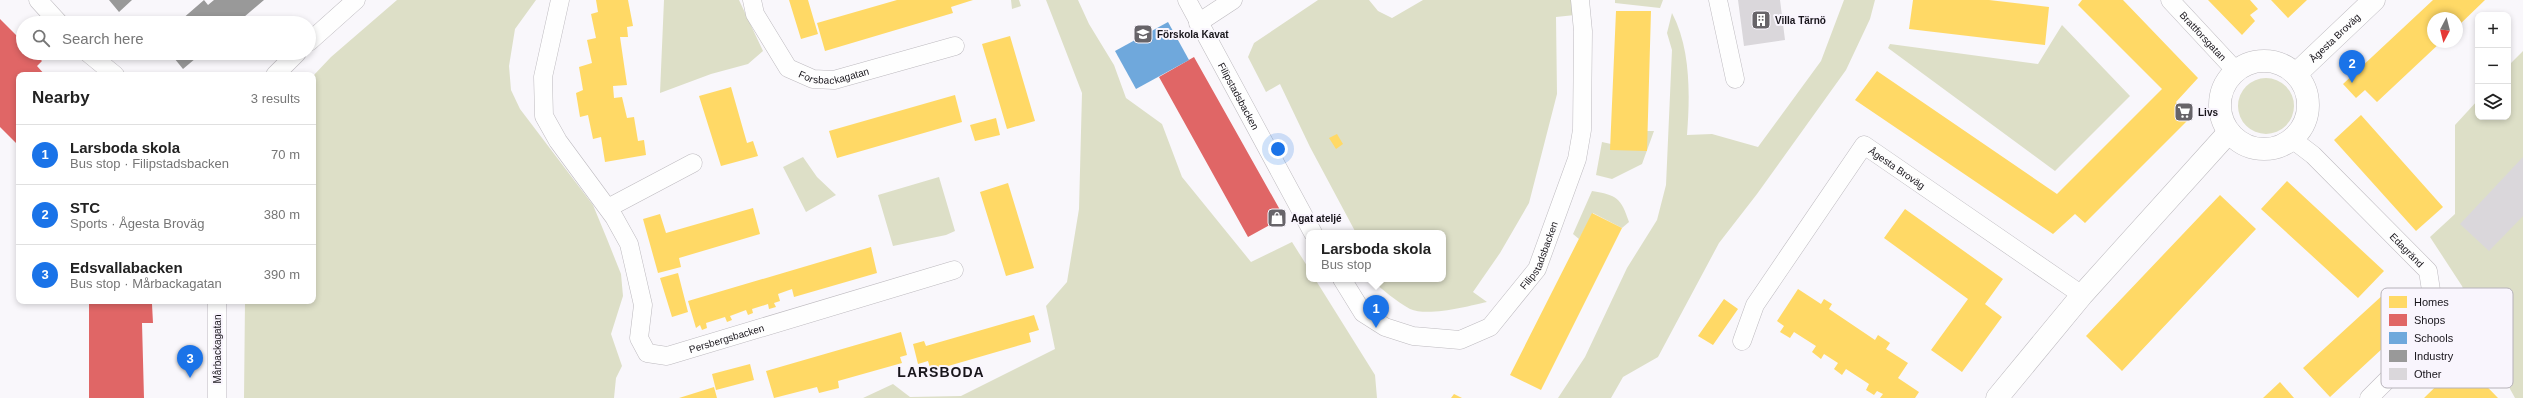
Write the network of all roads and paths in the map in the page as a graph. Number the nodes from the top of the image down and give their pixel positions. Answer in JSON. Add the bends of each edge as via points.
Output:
{"nodes":[{"id":1,"x":38,"y":0,"type":"edge"},
{"id":2,"x":356,"y":0,"type":"edge"},
{"id":3,"x":560,"y":0,"type":"edge"},
{"id":4,"x":752,"y":0,"type":"edge"},
{"id":5,"x":1187,"y":0,"type":"edge"},
{"id":6,"x":1233,"y":0,"type":"edge"},
{"id":7,"x":1580,"y":0,"type":"edge"},
{"id":8,"x":1718,"y":0,"type":"edge"},
{"id":9,"x":2170,"y":0,"type":"edge"},
{"id":10,"x":2374,"y":0,"type":"edge"},
{"id":11,"x":53,"y":16,"type":"edge"},
{"id":12,"x":1198,"y":23,"type":"junction"},
{"id":13,"x":316,"y":36,"type":"edge"},
{"id":14,"x":955,"y":46,"type":"dead end"},
{"id":15,"x":97,"y":60,"type":"edge"},
{"id":16,"x":290,"y":60,"type":"edge"},
{"id":17,"x":2236,"y":71,"type":"junction"},
{"id":18,"x":111,"y":72,"type":"edge"},
{"id":19,"x":278,"y":72,"type":"edge"},
{"id":20,"x":2296,"y":74,"type":"junction"},
{"id":21,"x":1735,"y":79,"type":"dead end"},
{"id":22,"x":2229,"y":132,"type":"junction"},
{"id":23,"x":2292,"y":139,"type":"junction"},
{"id":24,"x":693,"y":163,"type":"dead end"},
{"id":25,"x":608,"y":208,"type":"junction"},
{"id":26,"x":1311,"y":230,"type":"edge"},
{"id":27,"x":954,"y":270,"type":"dead end"},
{"id":28,"x":1344,"y":282,"type":"edge"},
{"id":29,"x":2431,"y":288,"type":"edge"},
{"id":30,"x":2082,"y":295,"type":"junction"},
{"id":31,"x":217,"y":304,"type":"edge"},
{"id":32,"x":1742,"y":341,"type":"dead end"},
{"id":33,"x":2381,"y":386,"type":"edge"},
{"id":34,"x":217,"y":398,"type":"edge"},
{"id":35,"x":1997,"y":398,"type":"edge"},
{"id":36,"x":2369,"y":398,"type":"edge"}],
"edges":[{"from":1,"to":11,"type":"street"},
{"from":2,"to":13,"type":"street"},
{"from":3,"to":25,"type":"street","name":"Persbergsbacken","via":[[543,77],[544,116],[558,140]]},
{"from":4,"to":14,"type":"street","name":"Forsbackagatan","via":[[755,14],[788,68],[813,79],[834,80]]},
{"from":5,"to":12,"type":"street","name":"Filipstadsbacken"},
{"from":6,"to":12,"type":"street"},
{"from":7,"to":28,"type":"street","name":"Filipstadsbacken","via":[[1583,31],[1582,130],[1577,158],[1537,269],[1490,327],[1460,340],[1413,336],[1385,327],[1363,313]]},
{"from":8,"to":21,"type":"street"},
{"from":9,"to":17,"type":"street","name":"Brattforsgatan"},
{"from":10,"to":20,"type":"main road","name":"Ågesta Broväg"},
{"from":12,"to":26,"type":"street","name":"Filipstadsbacken"},
{"from":15,"to":18,"type":"street"},
{"from":16,"to":19,"type":"street"},
{"from":17,"to":20,"type":"main road","via":[[2242,66],[2261,61],[2279,63]]},
{"from":17,"to":22,"type":"main road","via":[[2229,78],[2221,95],[2221,113]]},
{"from":20,"to":23,"type":"main road","via":[[2306,89],[2308,109],[2305,123]]},
{"from":22,"to":23,"type":"main road","via":[[2241,143],[2258,148],[2274,148]]},
{"from":22,"to":30,"type":"main road"},
{"from":23,"to":29,"type":"street","name":"Edagränd","via":[[2313,155],[2428,271]]},
{"from":24,"to":25,"type":"street"},
{"from":25,"to":27,"type":"street","name":"Persbergsbacken","via":[[629,244],[643,305],[639,338],[647,353],[667,356]]},
{"from":30,"to":32,"type":"street","name":"Ågesta Broväg","via":[[1864,144],[1755,305]]},
{"from":30,"to":35,"type":"main road"},
{"from":31,"to":34,"type":"street","name":"Mårbackagatan"},
{"from":33,"to":36,"type":"street","name":"Edagränd"}]}
